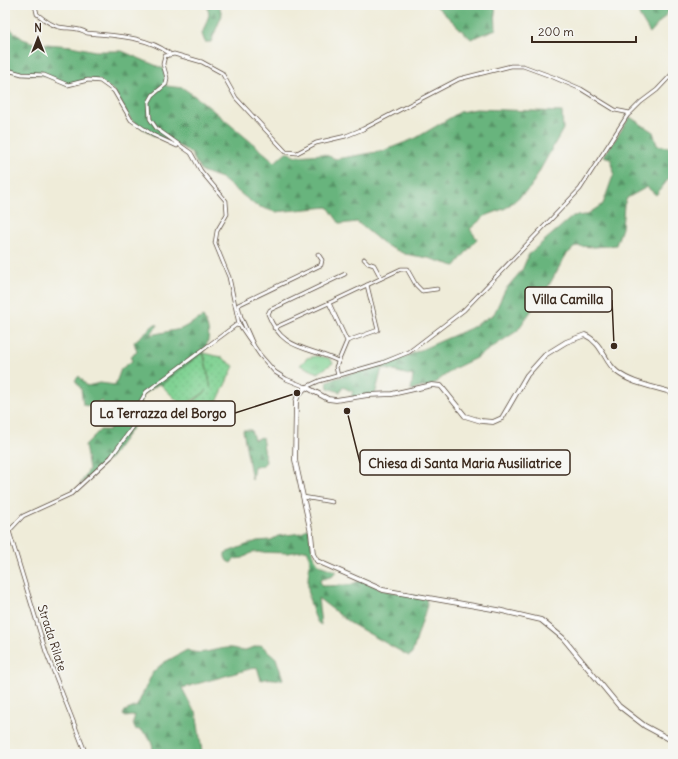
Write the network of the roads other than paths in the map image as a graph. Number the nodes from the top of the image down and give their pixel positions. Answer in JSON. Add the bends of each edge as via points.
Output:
{"nodes":[{"id":1,"x":35,"y":5,"type":"edge"},
{"id":2,"x":169,"y":53,"type":"junction"},
{"id":3,"x":5,"y":67,"type":"edge"},
{"id":4,"x":11,"y":71,"type":"junction"},
{"id":5,"x":673,"y":73,"type":"edge"},
{"id":6,"x":5,"y":76,"type":"edge"},
{"id":7,"x":630,"y":113,"type":"junction"},
{"id":8,"x":179,"y":146,"type":"junction"},
{"id":9,"x":318,"y":254,"type":"dead end"},
{"id":10,"x":364,"y":260,"type":"dead end"},
{"id":11,"x":346,"y":274,"type":"dead end"},
{"id":12,"x":381,"y":278,"type":"junction"},
{"id":13,"x":367,"y":285,"type":"junction"},
{"id":14,"x":437,"y":289,"type":"dead end"},
{"id":15,"x":329,"y":303,"type":"junction"},
{"id":16,"x":241,"y":327,"type":"junction"},
{"id":17,"x":274,"y":328,"type":"junction"},
{"id":18,"x":347,"y":341,"type":"junction"},
{"id":19,"x":254,"y":346,"type":"junction"},
{"id":20,"x":338,"y":361,"type":"junction"},
{"id":21,"x":338,"y":376,"type":"junction"},
{"id":22,"x":306,"y":387,"type":"junction"},
{"id":23,"x":673,"y":393,"type":"edge"},
{"id":24,"x":303,"y":497,"type":"junction"},
{"id":25,"x":332,"y":502,"type":"dead end"},
{"id":26,"x":6,"y":525,"type":"edge"},
{"id":27,"x":9,"y":531,"type":"junction"},
{"id":28,"x":673,"y":741,"type":"edge"},
{"id":29,"x":86,"y":754,"type":"edge"}],
"edges":[{"from":1,"to":2,"type":"street","via":[[37,14],[57,27],[132,37],[156,45]]},
{"from":2,"to":7,"type":"street","via":[[202,62],[222,72],[236,98],[286,152],[292,154],[316,143],[364,129],[459,80],[511,66],[523,66],[553,77],[581,89],[615,110]]},
{"from":2,"to":8,"type":"street","via":[[163,61],[166,84],[151,97],[148,111],[156,129]]},
{"from":3,"to":4,"type":"street"},
{"from":4,"to":6,"type":"street"},
{"from":4,"to":8,"type":"street","via":[[44,75],[68,85],[88,80],[100,81],[114,91],[131,120],[153,135]]},
{"from":5,"to":7,"type":"street"},
{"from":7,"to":21,"type":"street","via":[[580,189],[464,310],[409,352]]},
{"from":8,"to":16,"type":"street","via":[[190,153],[201,171],[223,195],[227,204],[227,214],[217,231],[215,243],[229,277]]},
{"from":9,"to":19,"type":"street","via":[[322,260],[321,265],[238,306]]},
{"from":10,"to":12,"type":"street","via":[[374,265]]},
{"from":11,"to":17,"type":"street","via":[[270,310],[268,314]]},
{"from":12,"to":13,"type":"street"},
{"from":12,"to":14,"type":"street","via":[[407,269],[422,291]]},
{"from":13,"to":15,"type":"street"},
{"from":13,"to":18,"type":"street","via":[[378,330]]},
{"from":15,"to":17,"type":"street"},
{"from":15,"to":18,"type":"street"},
{"from":16,"to":19,"type":"street"},
{"from":16,"to":27,"type":"street","via":[[236,325],[146,392],[140,403],[135,424],[111,457],[71,494],[23,516]]},
{"from":17,"to":20,"type":"street","via":[[290,343]]},
{"from":18,"to":20,"type":"street"},
{"from":19,"to":22,"type":"street","via":[[279,376]]},
{"from":20,"to":21,"type":"street"},
{"from":21,"to":22,"type":"street"},
{"from":22,"to":23,"type":"street","via":[[328,399],[336,400],[392,394],[432,384],[441,386],[466,416],[493,422],[502,418],[527,376],[545,355],[566,342],[585,335],[598,345],[616,372]]},
{"from":22,"to":24,"type":"street","via":[[298,396],[295,419],[295,460]]},
{"from":24,"to":25,"type":"street"},
{"from":24,"to":28,"type":"street","via":[[317,561],[382,590],[541,620],[563,638],[618,706],[645,726]]},
{"from":26,"to":27,"type":"street","name":"Strada Rilate"},
{"from":27,"to":29,"type":"street","name":"Strada Rilate","via":[[46,652]]}]}
